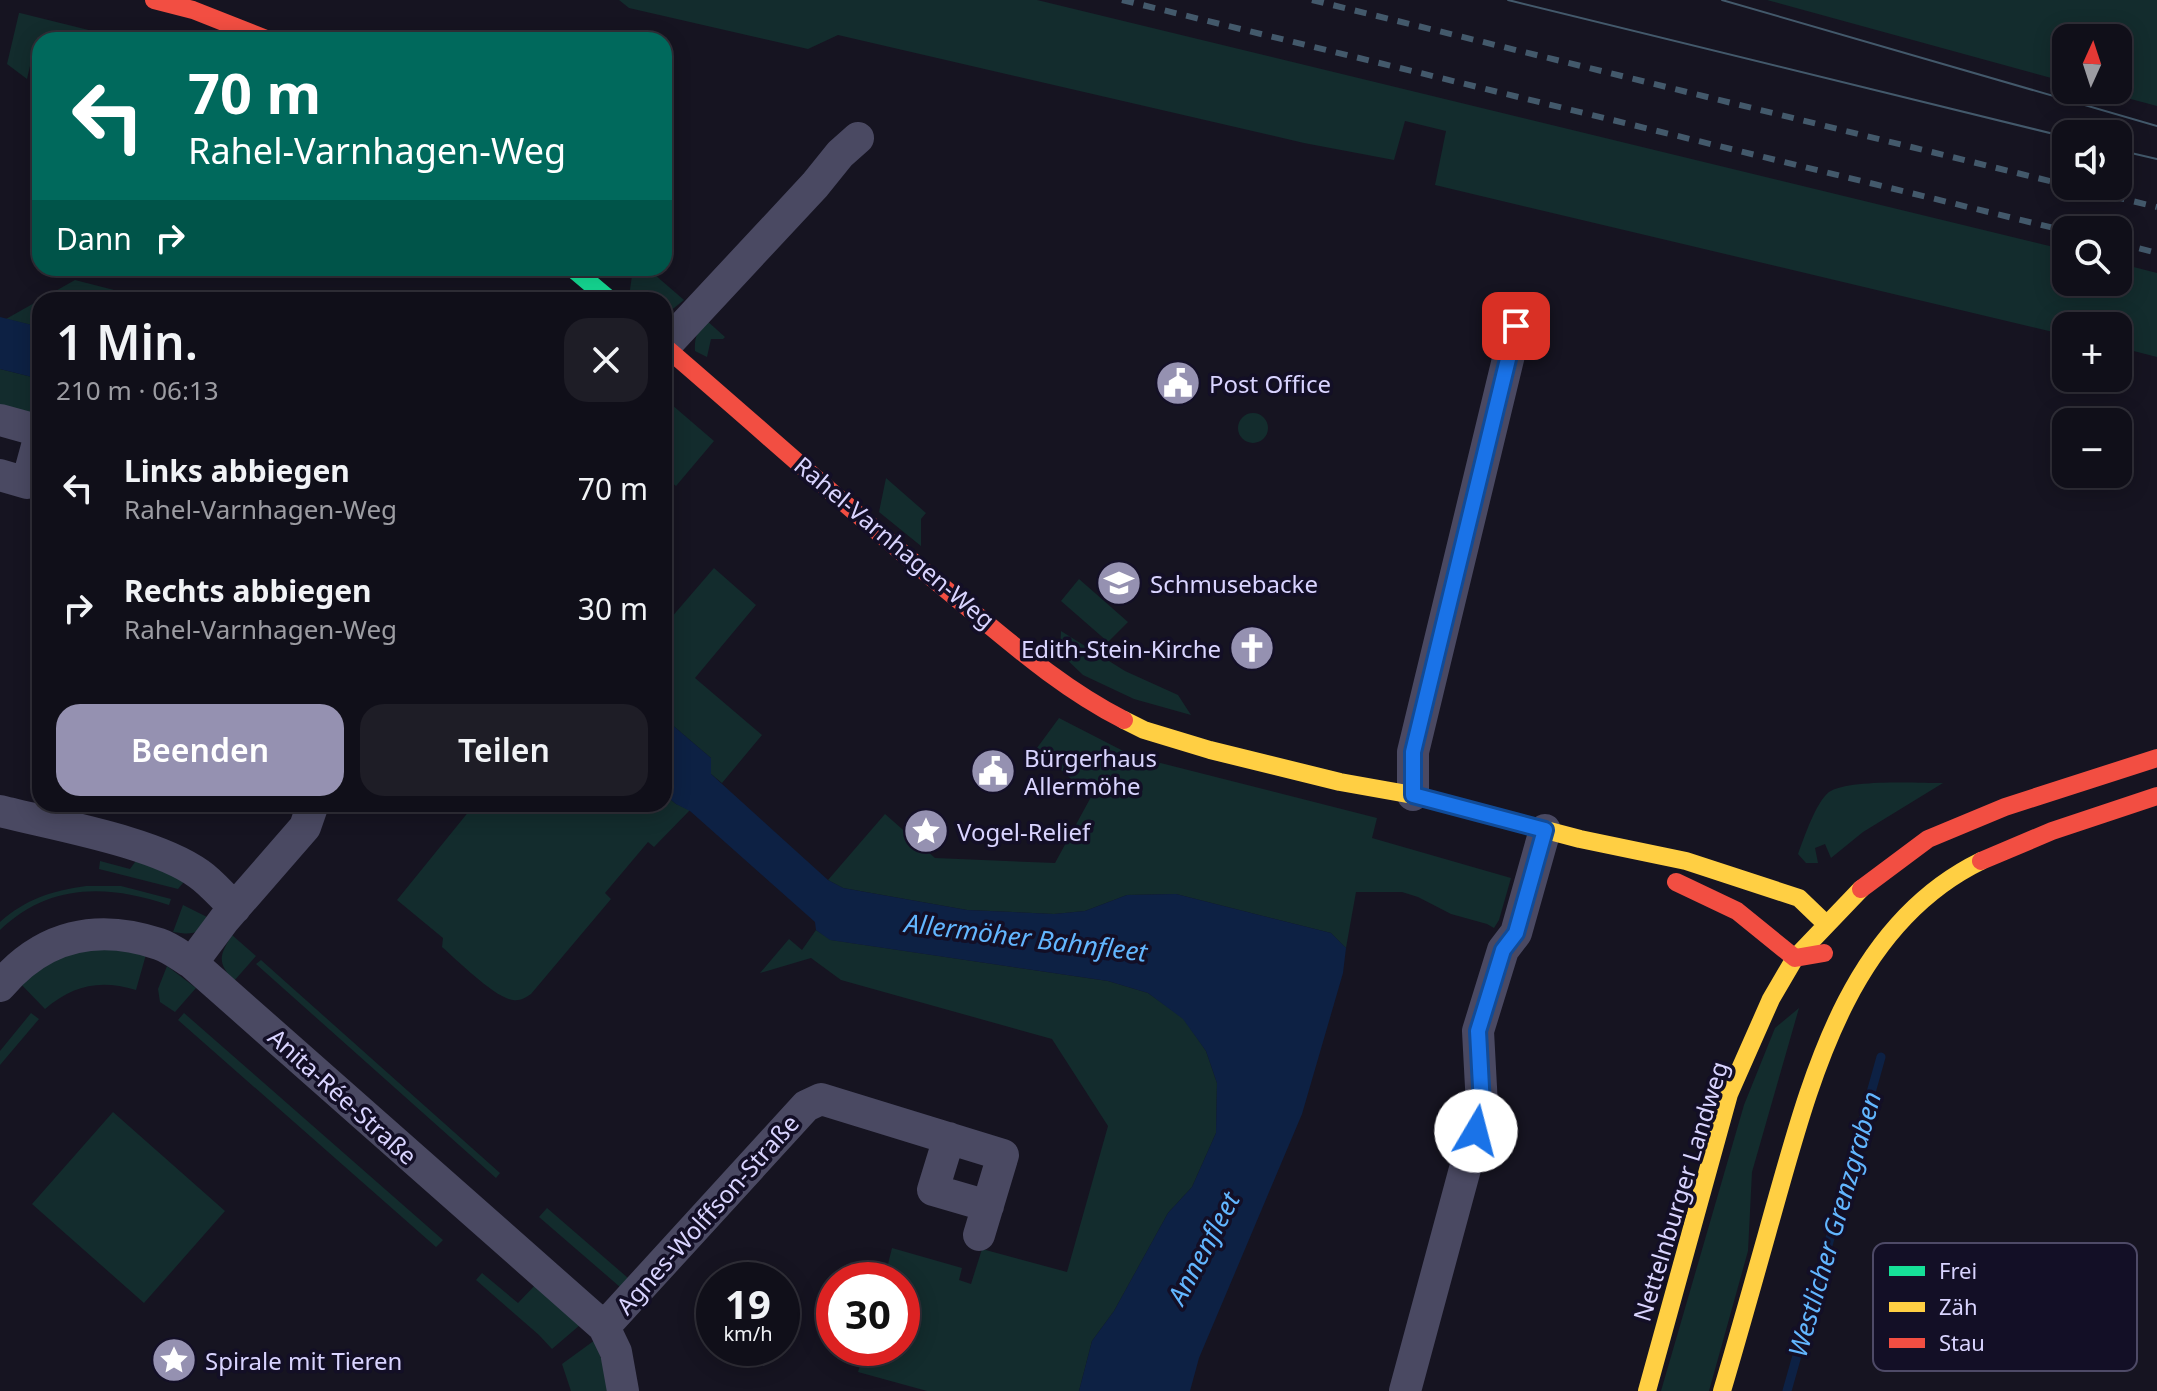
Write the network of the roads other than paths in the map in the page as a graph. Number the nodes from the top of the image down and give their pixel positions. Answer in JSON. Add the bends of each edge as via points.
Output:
{"nodes":[{"id":1,"x":154,"y":0,"type":"edge"},
{"id":2,"x":249,"y":32,"type":"edge"},
{"id":3,"x":858,"y":138,"type":"dead end"},
{"id":4,"x":582,"y":276,"type":"edge"},
{"id":5,"x":600,"y":292,"type":"edge"},
{"id":6,"x":1516,"y":326,"type":"dead end"},
{"id":7,"x":672,"y":337,"type":"edge"},
{"id":8,"x":672,"y":353,"type":"edge"},
{"id":9,"x":0,"y":420,"type":"edge"},
{"id":10,"x":32,"y":430,"type":"edge"},
{"id":11,"x":32,"y":446,"type":"edge"},
{"id":12,"x":12,"y":480,"type":"edge"},
{"id":13,"x":2157,"y":758,"type":"edge"},
{"id":14,"x":1413,"y":795,"type":"junction"},
{"id":15,"x":2157,"y":796,"type":"edge"},
{"id":16,"x":0,"y":811,"type":"edge"},
{"id":17,"x":310,"y":812,"type":"edge"},
{"id":18,"x":1545,"y":830,"type":"junction"},
{"id":19,"x":1580,"y":839,"type":"junction"},
{"id":20,"x":235,"y":908,"type":"junction"},
{"id":21,"x":1825,"y":923,"type":"junction"},
{"id":22,"x":1882,"y":945,"type":"junction"},
{"id":23,"x":1831,"y":956,"type":"junction"},
{"id":24,"x":1795,"y":958,"type":"junction"},
{"id":25,"x":192,"y":963,"type":"junction"},
{"id":26,"x":0,"y":986,"type":"edge"},
{"id":27,"x":1814,"y":1029,"type":"dead end"},
{"id":28,"x":1815,"y":1071,"type":"junction"},
{"id":29,"x":949,"y":1138,"type":"junction"},
{"id":30,"x":604,"y":1327,"type":"junction"},
{"id":31,"x":623,"y":1391,"type":"edge"},
{"id":32,"x":1405,"y":1391,"type":"edge"},
{"id":33,"x":1647,"y":1391,"type":"edge"},
{"id":34,"x":1722,"y":1391,"type":"edge"}],
"edges":[{"from":1,"to":2,"type":"street"},
{"from":3,"to":7,"type":"street","name":"Rahel-Varnhagen-Weg"},
{"from":4,"to":5,"type":"street"},
{"from":6,"to":14,"type":"street","via":[[1413,752]]},
{"from":8,"to":14,"type":"street","name":"Rahel-Varnhagen-Weg","via":[[933,579],[1091,703],[1144,730],[1210,750]]},
{"from":9,"to":10,"type":"street"},
{"from":11,"to":12,"type":"street"},
{"from":13,"to":21,"type":"street","name":"Nettelnburger Landweg","via":[[2005,807],[1928,839]]},
{"from":14,"to":18,"type":"street","name":"Rahel-Varnhagen-Weg"},
{"from":15,"to":22,"type":"street","via":[[1994,853],[1925,898]]},
{"from":16,"to":20,"type":"street","via":[[168,857],[199,873]]},
{"from":17,"to":20,"type":"street","via":[[305,827]]},
{"from":18,"to":19,"type":"street","name":"Rahel-Varnhagen-Weg"},
{"from":18,"to":32,"type":"street","via":[[1516,933],[1503,950],[1478,1031],[1482,1106]]},
{"from":19,"to":21,"type":"street","name":"Rahel-Varnhagen-Weg","via":[[1686,861],[1779,891],[1799,898]]},
{"from":19,"to":24,"type":"street","name":"Rahel-Varnhagen-Weg","via":[[1737,911]]},
{"from":20,"to":25,"type":"street"},
{"from":21,"to":23,"type":"street"},
{"from":21,"to":24,"type":"street","name":"Nettelnburger Landweg"},
{"from":22,"to":23,"type":"street"},
{"from":22,"to":28,"type":"street","via":[[1846,995]]},
{"from":23,"to":24,"type":"street"},
{"from":24,"to":33,"type":"street","name":"Nettelnburger Landweg","via":[[1729,1094]]},
{"from":25,"to":26,"type":"street","name":"Anita-Rée-Straße","via":[[161,945],[116,935],[75,935],[41,948]]},
{"from":25,"to":30,"type":"street","name":"Anita-Rée-Straße"},
{"from":27,"to":28,"type":"street"},
{"from":28,"to":34,"type":"street"},
{"from":29,"to":29,"type":"street","name":"Agnes-Wolffson-Straße","via":[[1000,1183],[933,1190],[931,1169]]},
{"from":29,"to":30,"type":"street","name":"Agnes-Wolffson-Straße","via":[[821,1099],[806,1106]]},
{"from":30,"to":31,"type":"street","name":"Anita-Rée-Straße","via":[[616,1352]]}]}
